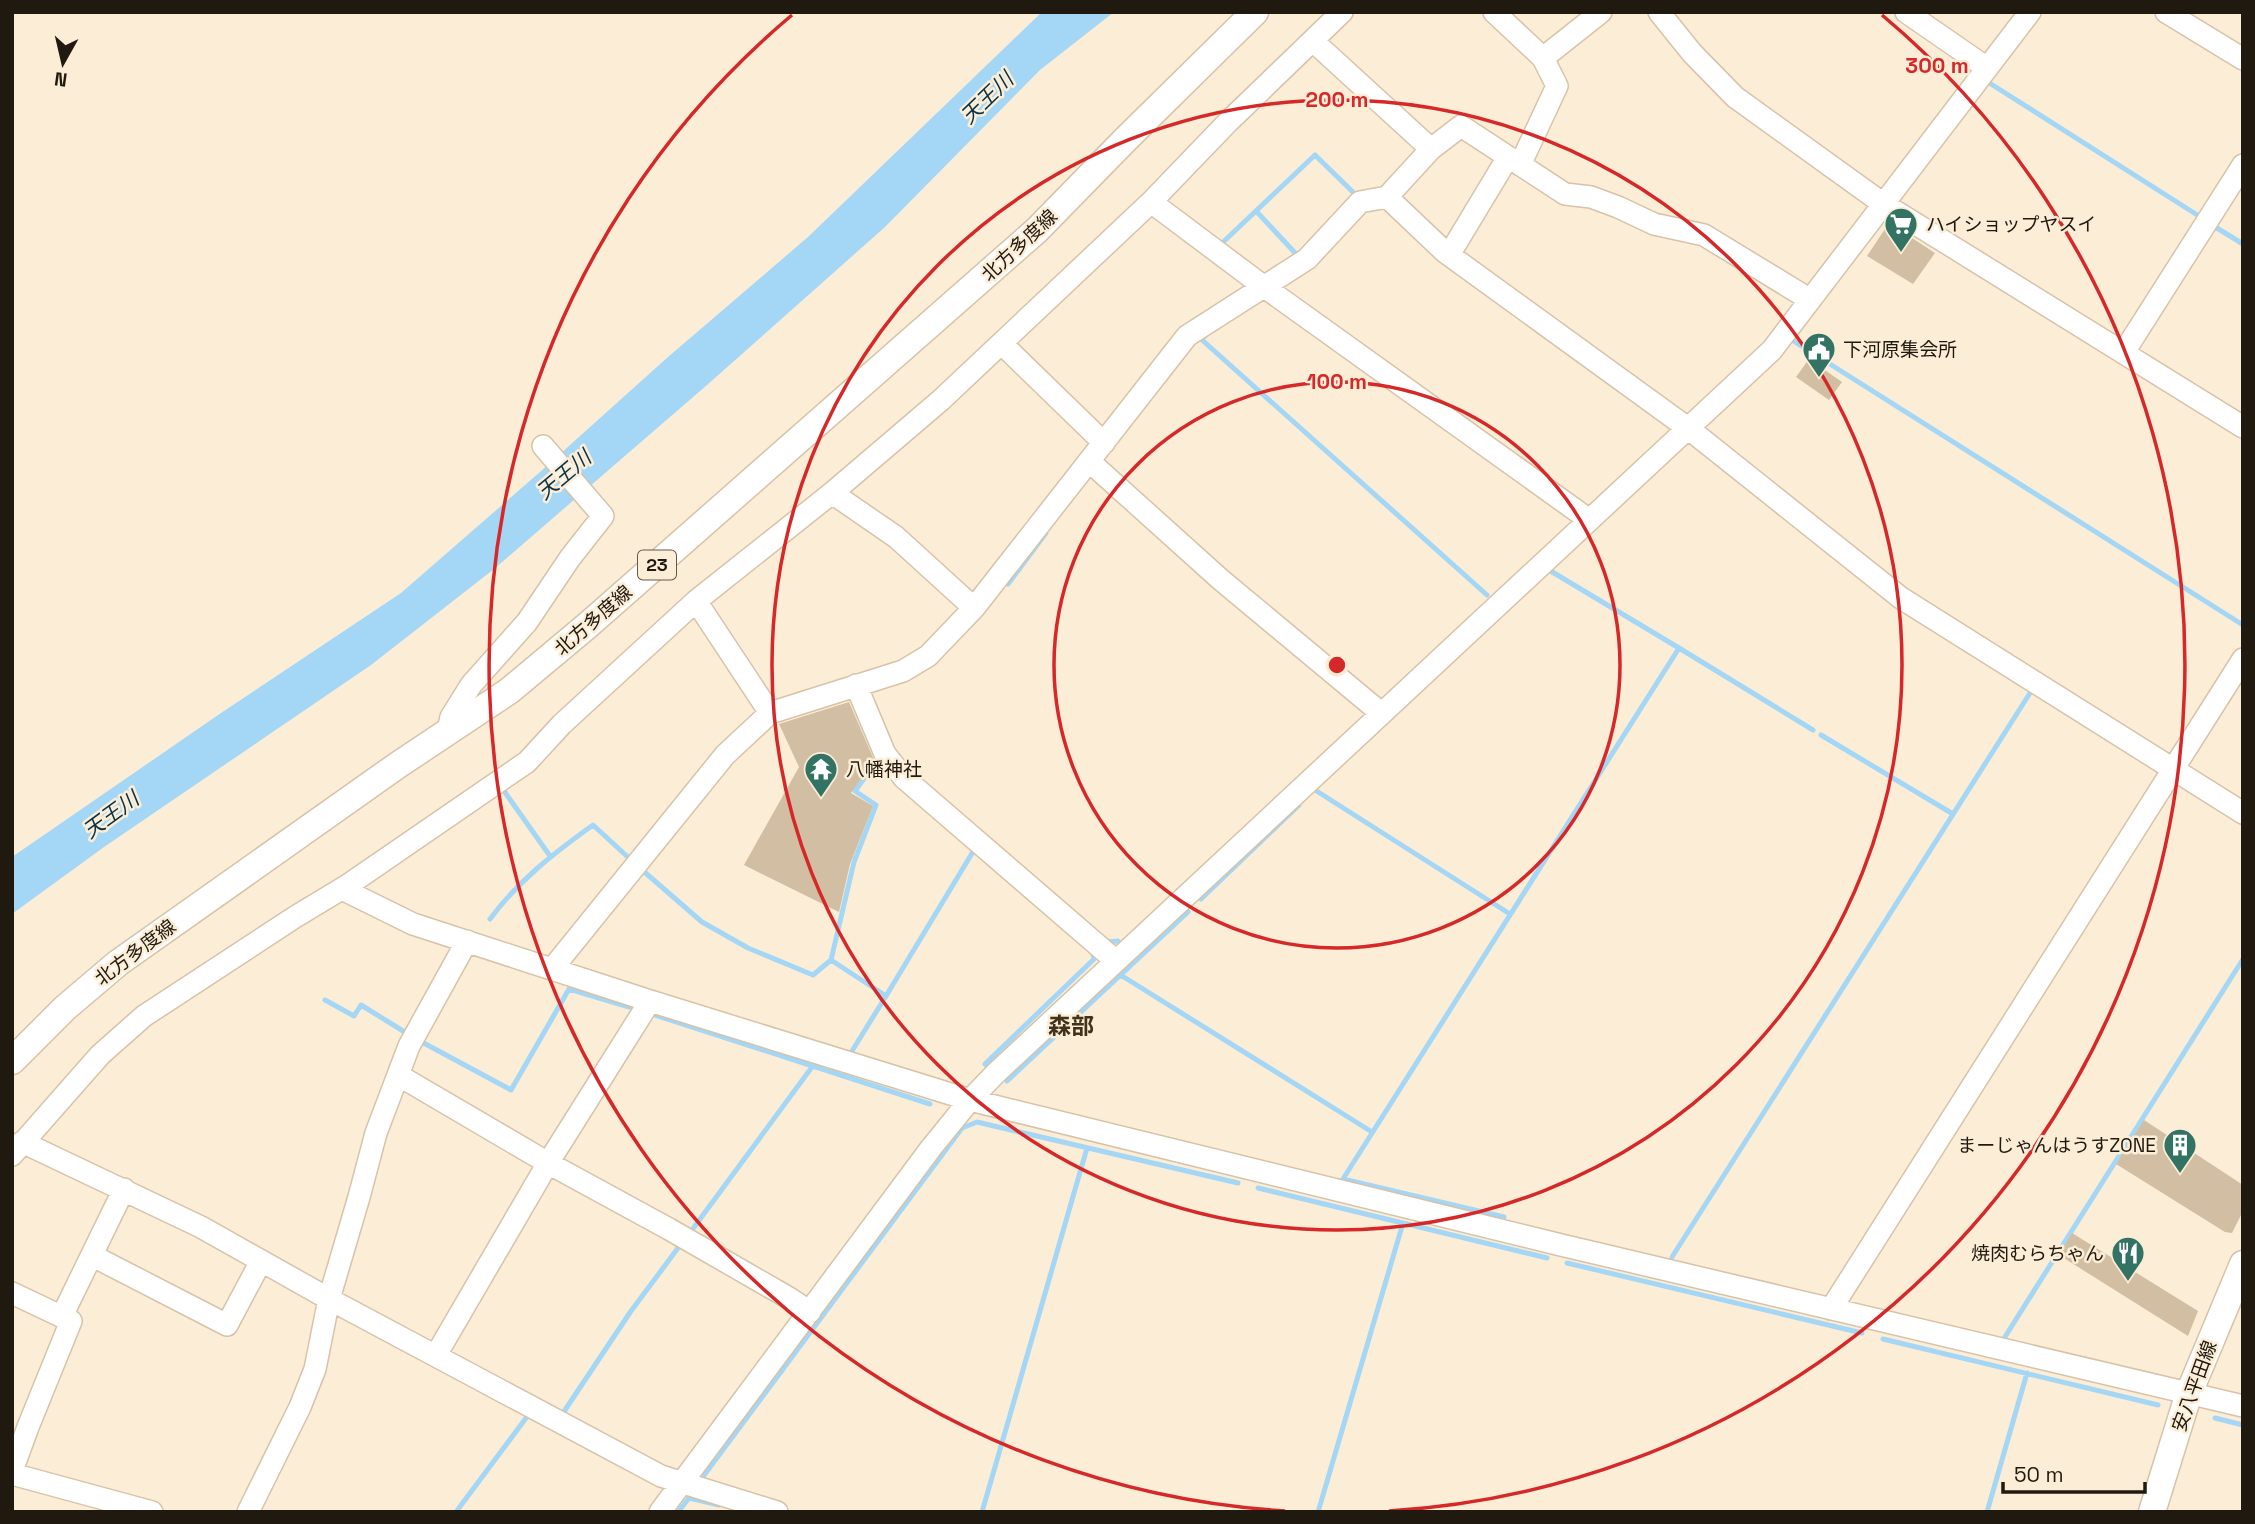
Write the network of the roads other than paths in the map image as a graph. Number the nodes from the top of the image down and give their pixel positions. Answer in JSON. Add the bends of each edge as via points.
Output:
{"nodes":[{"id":1,"x":1255,"y":12,"type":"edge"},
{"id":2,"x":1342,"y":12,"type":"edge"},
{"id":3,"x":1494,"y":12,"type":"edge"},
{"id":4,"x":1601,"y":12,"type":"edge"},
{"id":5,"x":1658,"y":12,"type":"edge"},
{"id":6,"x":1906,"y":12,"type":"edge"},
{"id":7,"x":2030,"y":12,"type":"edge"},
{"id":8,"x":2166,"y":12,"type":"edge"},
{"id":9,"x":1313,"y":41,"type":"junction"},
{"id":10,"x":1543,"y":58,"type":"junction"},
{"id":11,"x":2243,"y":59,"type":"edge"},
{"id":12,"x":1987,"y":68,"type":"junction"},
{"id":13,"x":1431,"y":149,"type":"junction"},
{"id":14,"x":1514,"y":161,"type":"junction"},
{"id":15,"x":2243,"y":165,"type":"edge"},
{"id":16,"x":1387,"y":197,"type":"junction"},
{"id":17,"x":1152,"y":202,"type":"junction"},
{"id":18,"x":1882,"y":203,"type":"junction"},
{"id":19,"x":1449,"y":255,"type":"junction"},
{"id":20,"x":1263,"y":286,"type":"junction"},
{"id":21,"x":1809,"y":299,"type":"junction"},
{"id":22,"x":1002,"y":344,"type":"junction"},
{"id":23,"x":2124,"y":352,"type":"junction"},
{"id":24,"x":2243,"y":427,"type":"edge"},
{"id":25,"x":1689,"y":429,"type":"junction"},
{"id":26,"x":1104,"y":443,"type":"junction"},
{"id":27,"x":543,"y":446,"type":"dead end"},
{"id":28,"x":1090,"y":463,"type":"junction"},
{"id":29,"x":832,"y":493,"type":"junction"},
{"id":30,"x":1588,"y":519,"type":"junction"},
{"id":31,"x":696,"y":601,"type":"junction"},
{"id":32,"x":974,"y":608,"type":"junction"},
{"id":33,"x":2243,"y":659,"type":"edge"},
{"id":34,"x":856,"y":685,"type":"junction"},
{"id":35,"x":770,"y":713,"type":"junction"},
{"id":36,"x":1381,"y":713,"type":"junction"},
{"id":37,"x":448,"y":731,"type":"junction"},
{"id":38,"x":2171,"y":770,"type":"junction"},
{"id":39,"x":2243,"y":813,"type":"edge"},
{"id":40,"x":342,"y":889,"type":"junction"},
{"id":41,"x":467,"y":942,"type":"junction"},
{"id":42,"x":1116,"y":961,"type":"junction"},
{"id":43,"x":552,"y":969,"type":"junction"},
{"id":44,"x":650,"y":1001,"type":"junction"},
{"id":45,"x":12,"y":1061,"type":"edge"},
{"id":46,"x":398,"y":1075,"type":"junction"},
{"id":47,"x":970,"y":1100,"type":"junction"},
{"id":48,"x":17,"y":1148,"type":"edge"},
{"id":49,"x":548,"y":1163,"type":"junction"},
{"id":50,"x":124,"y":1189,"type":"junction"},
{"id":51,"x":93,"y":1256,"type":"junction"},
{"id":52,"x":261,"y":1261,"type":"junction"},
{"id":53,"x":2243,"y":1264,"type":"edge"},
{"id":54,"x":12,"y":1293,"type":"edge"},
{"id":55,"x":329,"y":1299,"type":"junction"},
{"id":56,"x":1831,"y":1309,"type":"junction"},
{"id":57,"x":810,"y":1312,"type":"junction"},
{"id":58,"x":62,"y":1316,"type":"junction"},
{"id":59,"x":436,"y":1355,"type":"junction"},
{"id":60,"x":2189,"y":1393,"type":"junction"},
{"id":61,"x":2243,"y":1406,"type":"edge"},
{"id":62,"x":12,"y":1473,"type":"edge"},
{"id":63,"x":681,"y":1483,"type":"junction"},
{"id":64,"x":152,"y":1512,"type":"edge"},
{"id":65,"x":248,"y":1512,"type":"edge"},
{"id":66,"x":660,"y":1512,"type":"edge"},
{"id":67,"x":777,"y":1512,"type":"edge"},
{"id":68,"x":2152,"y":1512,"type":"edge"}],
"edges":[{"from":1,"to":37,"type":"main road","name":"北方多度線","number":"23","via":[[1037,230],[588,625],[509,691]]},
{"from":2,"to":9,"type":"street"},
{"from":3,"to":10,"type":"street"},
{"from":4,"to":10,"type":"street"},
{"from":5,"to":18,"type":"street","via":[[1735,97]]},
{"from":6,"to":12,"type":"street"},
{"from":7,"to":12,"type":"street"},
{"from":8,"to":11,"type":"street"},
{"from":9,"to":13,"type":"street"},
{"from":9,"to":17,"type":"street"},
{"from":10,"to":14,"type":"street","via":[[1557,86]]},
{"from":12,"to":18,"type":"street"},
{"from":13,"to":14,"type":"street","via":[[1461,126]]},
{"from":13,"to":16,"type":"street"},
{"from":14,"to":19,"type":"street"},
{"from":14,"to":21,"type":"street","via":[[1565,194],[1591,197],[1654,224],[1704,235]]},
{"from":15,"to":23,"type":"street"},
{"from":16,"to":19,"type":"street"},
{"from":16,"to":20,"type":"street","via":[[1360,202],[1307,259]]},
{"from":17,"to":20,"type":"street"},
{"from":17,"to":22,"type":"street"},
{"from":18,"to":21,"type":"street"},
{"from":18,"to":23,"type":"street"},
{"from":19,"to":25,"type":"street"},
{"from":20,"to":26,"type":"street","via":[[1187,336]]},
{"from":20,"to":30,"type":"street"},
{"from":21,"to":25,"type":"street","via":[[1772,350]]},
{"from":22,"to":26,"type":"street"},
{"from":22,"to":29,"type":"street"},
{"from":23,"to":24,"type":"street"},
{"from":25,"to":30,"type":"street"},
{"from":25,"to":38,"type":"street","via":[[1901,598]]},
{"from":26,"to":28,"type":"street"},
{"from":27,"to":37,"type":"street","via":[[603,516],[527,622],[471,685],[451,717]]},
{"from":28,"to":32,"type":"street"},
{"from":28,"to":36,"type":"street"},
{"from":29,"to":31,"type":"street"},
{"from":29,"to":32,"type":"street","via":[[896,537]]},
{"from":30,"to":36,"type":"street"},
{"from":31,"to":35,"type":"street"},
{"from":31,"to":40,"type":"street","via":[[527,762]]},
{"from":32,"to":34,"type":"street","via":[[928,656],[903,671]]},
{"from":33,"to":38,"type":"street"},
{"from":34,"to":35,"type":"street"},
{"from":34,"to":42,"type":"street","via":[[885,754],[904,778]]},
{"from":35,"to":43,"type":"street","via":[[725,755]]},
{"from":36,"to":42,"type":"street"},
{"from":37,"to":45,"type":"main road","name":"北方多度線","number":"23","via":[[118,963]]},
{"from":38,"to":39,"type":"street"},
{"from":38,"to":56,"type":"street"},
{"from":40,"to":41,"type":"street","via":[[413,924]]},
{"from":40,"to":48,"type":"street","via":[[144,1016],[100,1055]]},
{"from":41,"to":43,"type":"street"},
{"from":41,"to":46,"type":"street","via":[[409,1046]]},
{"from":42,"to":47,"type":"street"},
{"from":43,"to":44,"type":"street"},
{"from":44,"to":47,"type":"street"},
{"from":44,"to":49,"type":"street"},
{"from":46,"to":49,"type":"street"},
{"from":46,"to":55,"type":"street","via":[[376,1133]]},
{"from":47,"to":56,"type":"street"},
{"from":47,"to":57,"type":"street"},
{"from":48,"to":50,"type":"street"},
{"from":49,"to":57,"type":"street"},
{"from":49,"to":59,"type":"street"},
{"from":50,"to":51,"type":"street"},
{"from":50,"to":52,"type":"street"},
{"from":51,"to":52,"type":"street","via":[[227,1325]]},
{"from":51,"to":58,"type":"street"},
{"from":52,"to":55,"type":"street"},
{"from":53,"to":60,"type":"main road","name":"安八平田線"},
{"from":54,"to":58,"type":"street"},
{"from":55,"to":59,"type":"street"},
{"from":55,"to":65,"type":"street","via":[[314,1369],[300,1407]]},
{"from":56,"to":60,"type":"street"},
{"from":57,"to":63,"type":"street"},
{"from":58,"to":62,"type":"street","via":[[71,1321]]},
{"from":59,"to":63,"type":"street"},
{"from":60,"to":61,"type":"street"},
{"from":60,"to":68,"type":"main road","name":"安八平田線"},
{"from":62,"to":64,"type":"street"},
{"from":63,"to":66,"type":"street"},
{"from":63,"to":67,"type":"street"}]}
